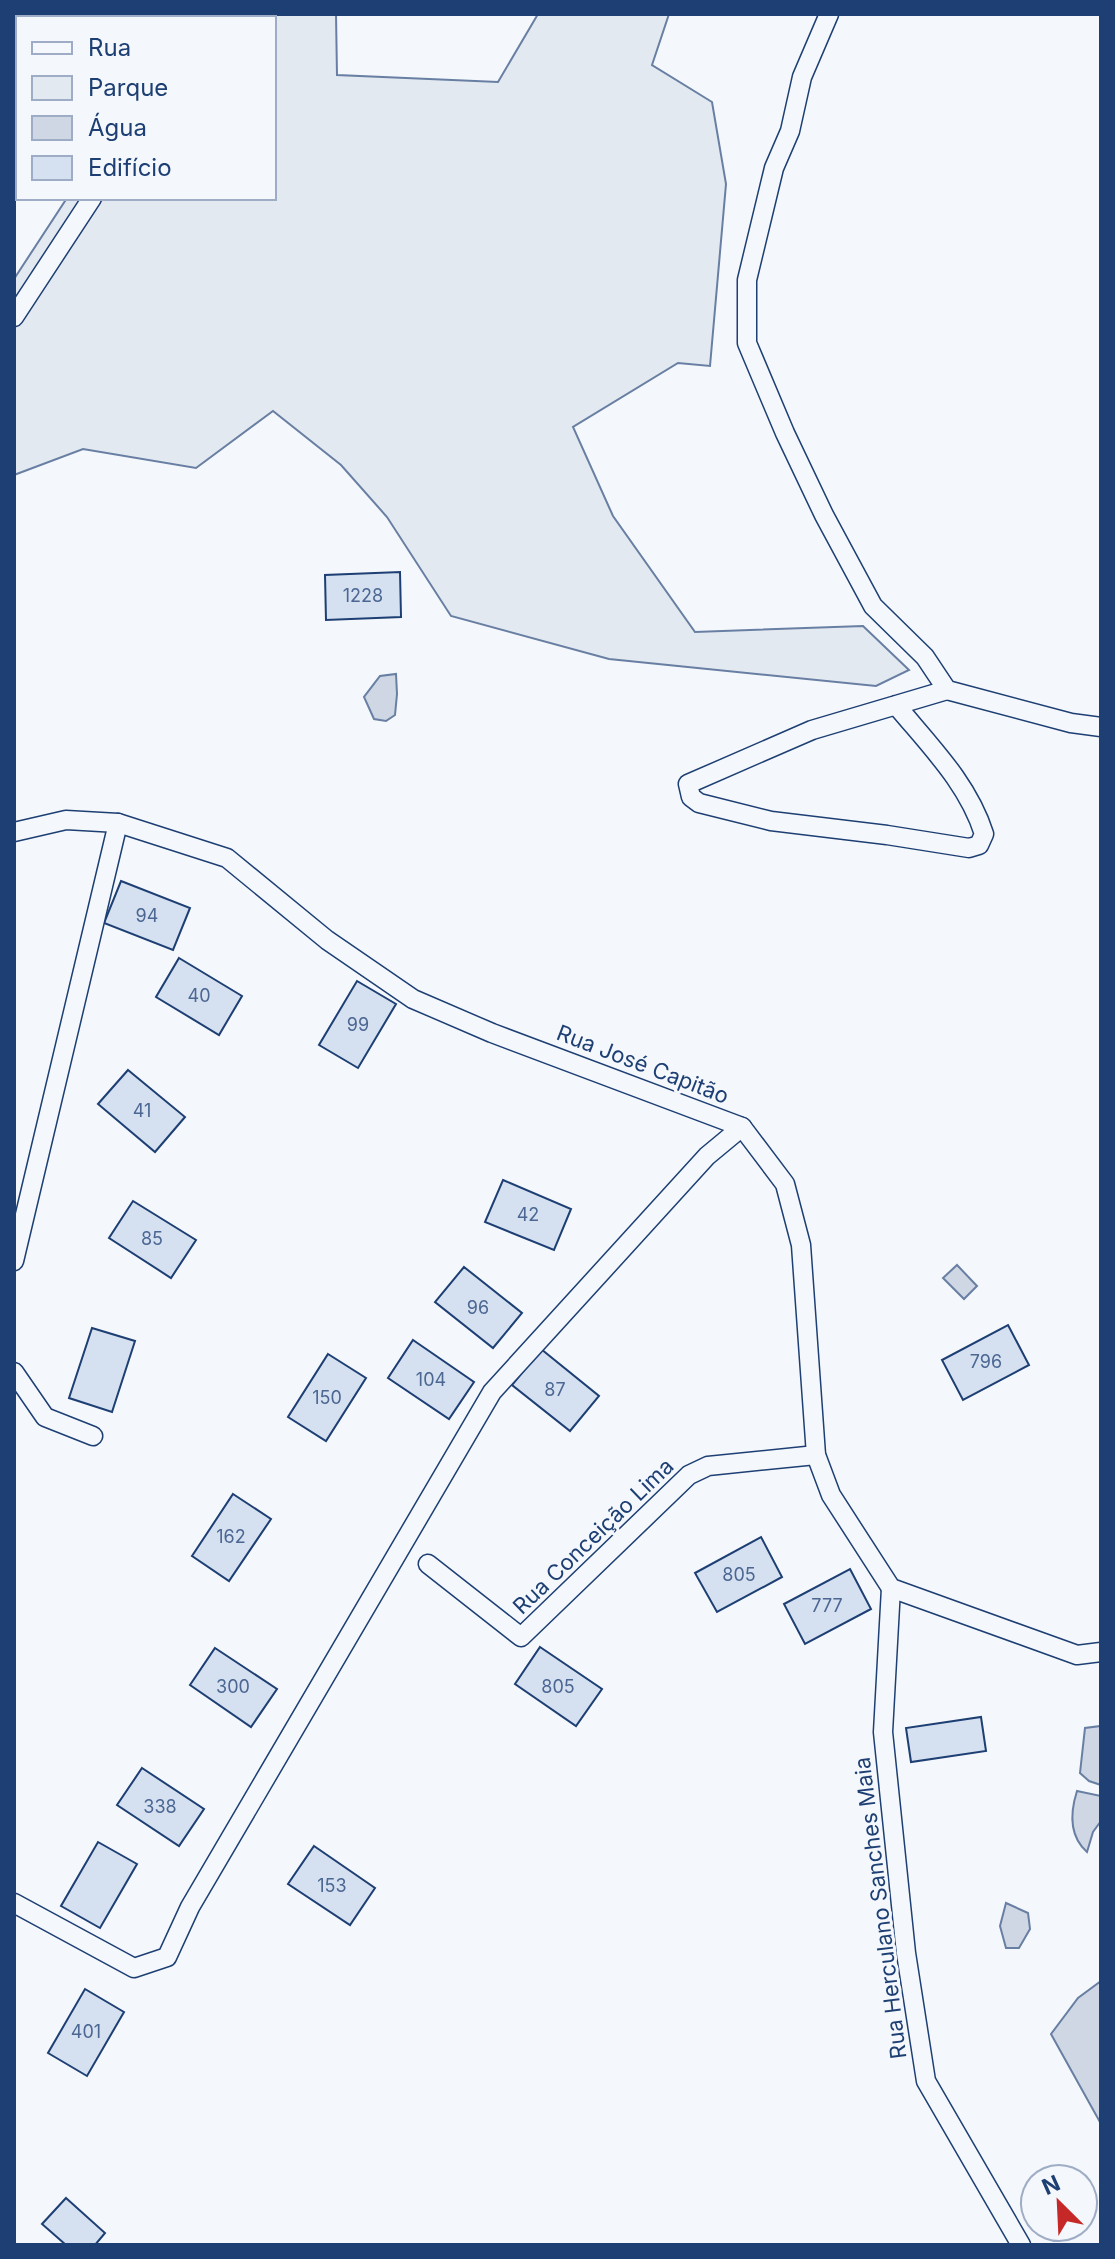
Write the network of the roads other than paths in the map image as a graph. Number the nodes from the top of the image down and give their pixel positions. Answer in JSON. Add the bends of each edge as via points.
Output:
{"nodes":[{"id":1,"x":829,"y":14,"type":"edge"},
{"id":2,"x":91,"y":200,"type":"edge"},
{"id":3,"x":14,"y":317,"type":"edge"},
{"id":4,"x":947,"y":690,"type":"junction"},
{"id":5,"x":896,"y":705,"type":"junction"},
{"id":6,"x":1101,"y":727,"type":"edge"},
{"id":7,"x":118,"y":823,"type":"junction"},
{"id":8,"x":14,"y":832,"type":"edge"},
{"id":9,"x":742,"y":1127,"type":"junction"},
{"id":10,"x":14,"y":1261,"type":"edge"},
{"id":11,"x":14,"y":1372,"type":"edge"},
{"id":12,"x":93,"y":1436,"type":"dead end"},
{"id":13,"x":816,"y":1455,"type":"junction"},
{"id":14,"x":428,"y":1564,"type":"dead end"},
{"id":15,"x":891,"y":1588,"type":"junction"},
{"id":16,"x":1101,"y":1652,"type":"edge"},
{"id":17,"x":14,"y":1903,"type":"edge"},
{"id":18,"x":1016,"y":2243,"type":"edge"}],
"edges":[{"from":1,"to":4,"type":"street","via":[[802,77],[790,131],[774,168],[747,280],[747,343],[817,501],[873,606],[925,657]]},
{"from":2,"to":3,"type":"street"},
{"from":4,"to":5,"type":"street"},
{"from":4,"to":6,"type":"street"},
{"from":5,"to":5,"type":"street","via":[[953,773],[978,813],[984,834],[979,845],[969,848],[771,821],[691,797],[688,784],[812,730]]},
{"from":7,"to":8,"type":"street","name":"Rua José Capitão","via":[[66,820]]},
{"from":7,"to":9,"type":"street","name":"Rua José Capitão","via":[[227,858],[327,940],[413,999]]},
{"from":7,"to":10,"type":"street"},
{"from":9,"to":13,"type":"street","name":"Rua José Capitão","via":[[785,1184],[801,1245]]},
{"from":9,"to":17,"type":"street","via":[[707,1156],[492,1392],[190,1907],[167,1957],[134,1968]]},
{"from":11,"to":12,"type":"street","via":[[45,1417]]},
{"from":13,"to":14,"type":"street","name":"Rua Conceição Lima","via":[[708,1466],[689,1475],[521,1637]]},
{"from":13,"to":15,"type":"street","name":"Rua José Capitão","via":[[831,1495]]},
{"from":15,"to":16,"type":"street","via":[[1077,1655]]},
{"from":15,"to":18,"type":"street","name":"Rua Herculano Sanches Maia","via":[[883,1732],[906,1953],[926,2081]]}]}
